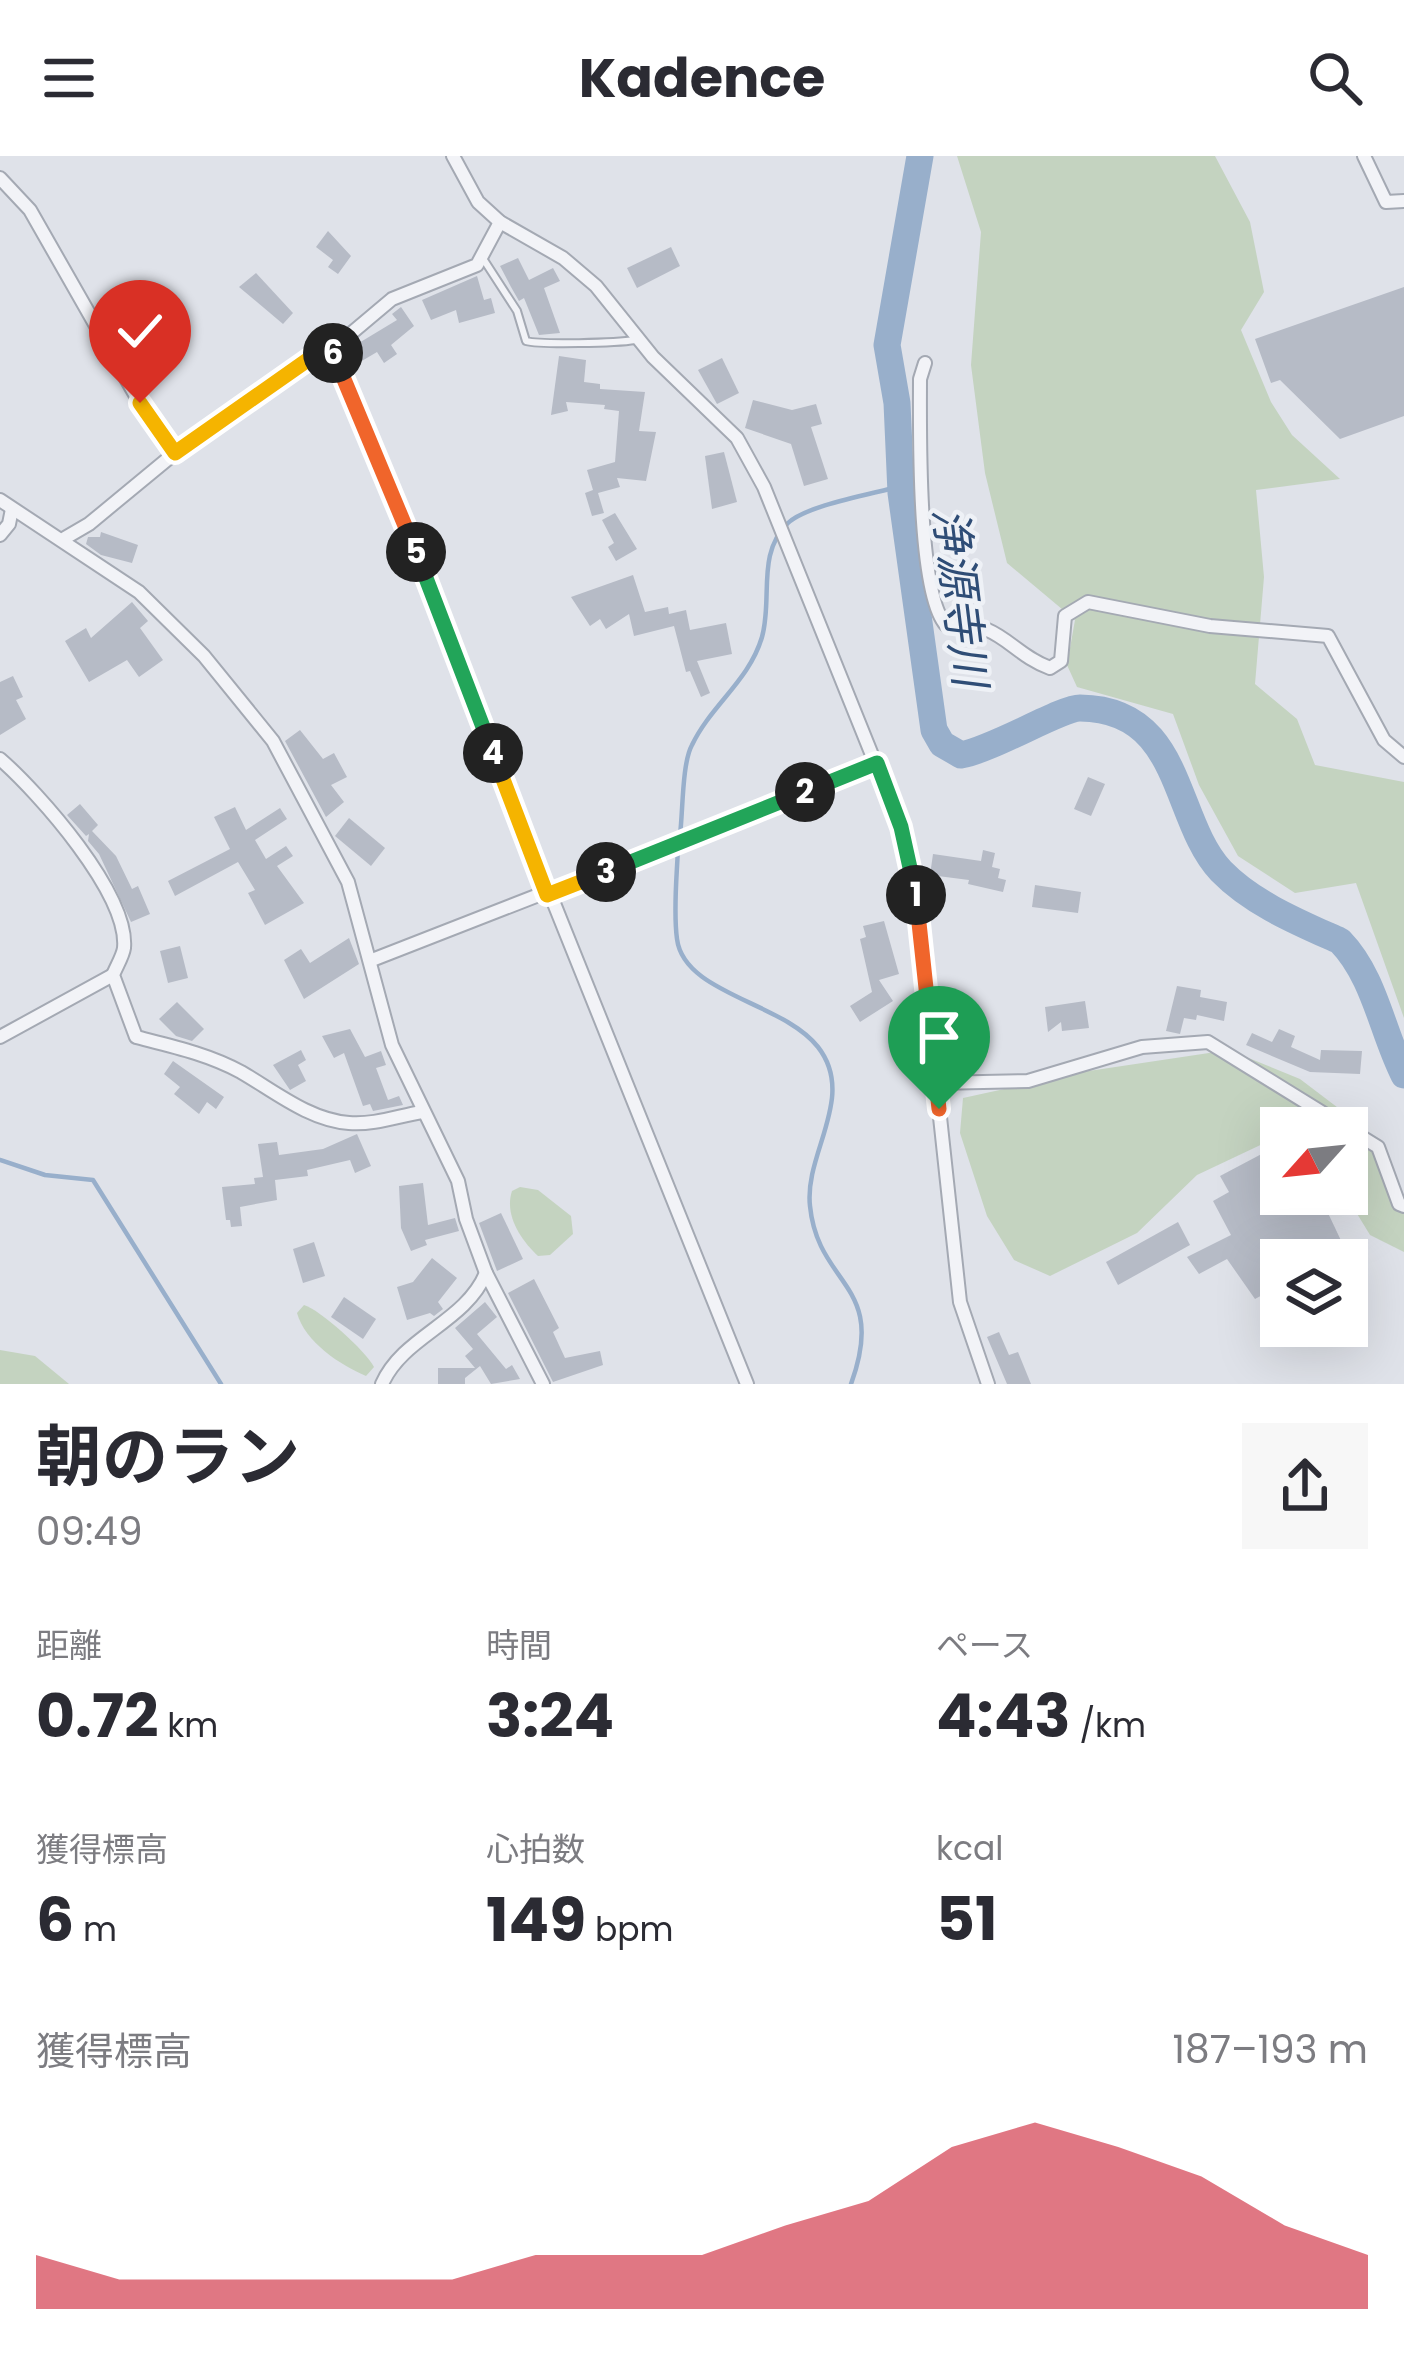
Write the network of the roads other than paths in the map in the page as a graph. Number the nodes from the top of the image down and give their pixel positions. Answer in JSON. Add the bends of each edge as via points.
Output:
{"nodes":[{"id":1,"x":453,"y":156,"type":"edge"},
{"id":2,"x":1364,"y":156,"type":"edge"},
{"id":3,"x":0,"y":178,"type":"edge"},
{"id":4,"x":1404,"y":201,"type":"edge"},
{"id":5,"x":500,"y":222,"type":"junction"},
{"id":6,"x":482,"y":257,"type":"junction"},
{"id":7,"x":639,"y":340,"type":"junction"},
{"id":8,"x":331,"y":348,"type":"junction"},
{"id":9,"x":925,"y":363,"type":"dead end"},
{"id":10,"x":175,"y":453,"type":"junction"},
{"id":11,"x":6,"y":504,"type":"edge"},
{"id":12,"x":0,"y":535,"type":"edge"},
{"id":13,"x":65,"y":538,"type":"junction"},
{"id":14,"x":1404,"y":757,"type":"edge"},
{"id":15,"x":0,"y":759,"type":"edge"},
{"id":16,"x":877,"y":763,"type":"junction"},
{"id":17,"x":547,"y":895,"type":"junction"},
{"id":18,"x":372,"y":960,"type":"junction"},
{"id":19,"x":113,"y":975,"type":"junction"},
{"id":20,"x":0,"y":1037,"type":"edge"},
{"id":21,"x":936,"y":1083,"type":"junction"},
{"id":22,"x":422,"y":1112,"type":"junction"},
{"id":23,"x":1404,"y":1206,"type":"edge"},
{"id":24,"x":486,"y":1273,"type":"junction"},
{"id":25,"x":382,"y":1384,"type":"edge"},
{"id":26,"x":543,"y":1384,"type":"edge"},
{"id":27,"x":747,"y":1384,"type":"edge"},
{"id":28,"x":988,"y":1384,"type":"edge"}],
"edges":[{"from":1,"to":5,"type":"street","via":[[478,202]]},
{"from":2,"to":4,"type":"street","via":[[1386,202]]},
{"from":3,"to":10,"type":"street","via":[[22,197]]},
{"from":5,"to":6,"type":"street"},
{"from":5,"to":7,"type":"street","via":[[596,286]]},
{"from":6,"to":7,"type":"lane","via":[[526,340]]},
{"from":6,"to":8,"type":"street","via":[[392,299]]},
{"from":7,"to":16,"type":"street","via":[[746,454]]},
{"from":8,"to":10,"type":"street"},
{"from":8,"to":17,"type":"street"},
{"from":9,"to":14,"type":"street","via":[[923,514],[940,620],[995,631],[1050,668],[1061,662],[1065,616],[1088,602],[1210,626],[1328,636],[1384,740]]},
{"from":10,"to":13,"type":"street"},
{"from":11,"to":12,"type":"street","via":[[10,524]]},
{"from":11,"to":13,"type":"street"},
{"from":13,"to":18,"type":"street","via":[[170,619],[273,741],[349,882]]},
{"from":15,"to":19,"type":"street","via":[[52,810],[107,892],[124,946]]},
{"from":16,"to":17,"type":"street"},
{"from":16,"to":21,"type":"street","via":[[916,895]]},
{"from":17,"to":18,"type":"street"},
{"from":17,"to":27,"type":"street"},
{"from":18,"to":22,"type":"street","via":[[392,1045]]},
{"from":19,"to":20,"type":"street"},
{"from":19,"to":22,"type":"street","via":[[136,1037],[193,1052],[345,1123]]},
{"from":21,"to":23,"type":"street","via":[[1028,1081],[1142,1047],[1208,1042],[1378,1147]]},
{"from":21,"to":28,"type":"street","via":[[960,1302]]},
{"from":22,"to":24,"type":"street","via":[[458,1181]]},
{"from":24,"to":25,"type":"street","via":[[459,1313],[395,1362]]},
{"from":24,"to":26,"type":"street"}]}
